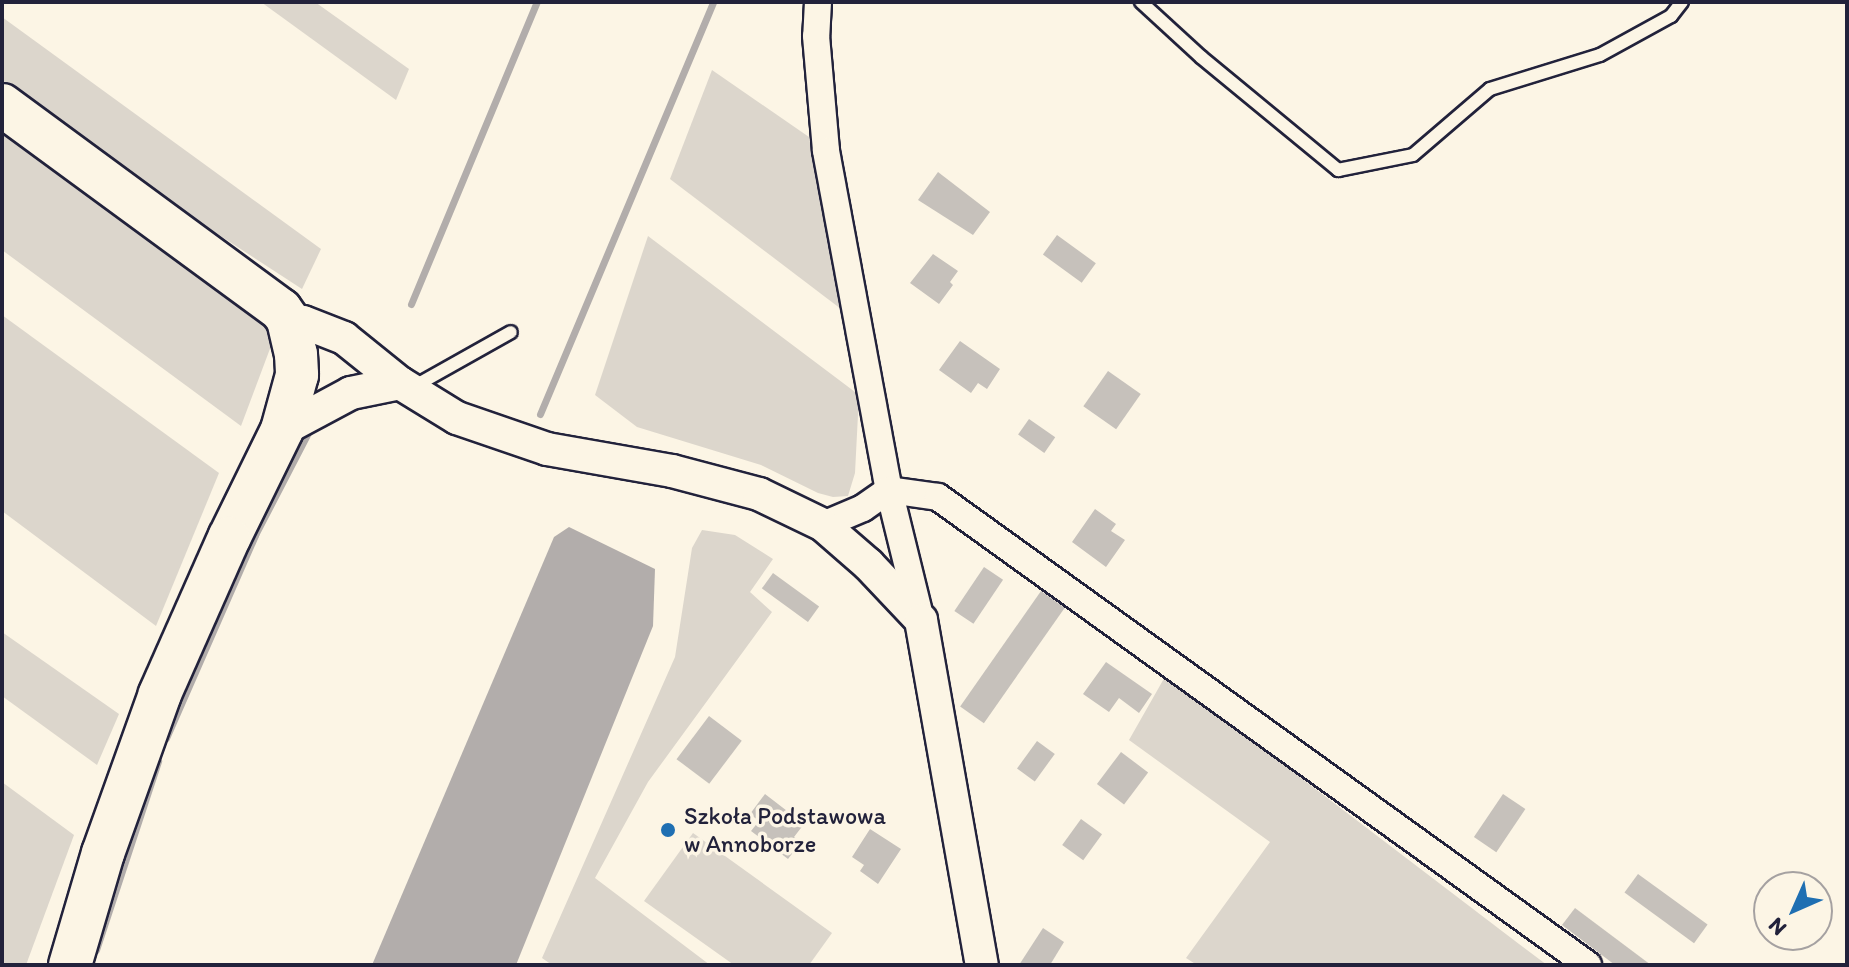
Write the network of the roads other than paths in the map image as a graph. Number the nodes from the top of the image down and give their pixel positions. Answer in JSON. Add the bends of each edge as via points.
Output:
{"nodes":[{"id":1,"x":818,"y":2,"type":"edge"},
{"id":2,"x":1141,"y":2,"type":"edge"},
{"id":3,"x":1682,"y":2,"type":"edge"},
{"id":4,"x":2,"y":105,"type":"edge"},
{"id":5,"x":288,"y":320,"type":"junction"},
{"id":6,"x":511,"y":332,"type":"dead end"},
{"id":7,"x":405,"y":386,"type":"junction"},
{"id":8,"x":282,"y":430,"type":"junction"},
{"id":9,"x":889,"y":490,"type":"junction"},
{"id":10,"x":823,"y":525,"type":"junction"},
{"id":11,"x":921,"y":620,"type":"junction"},
{"id":12,"x":70,"y":965,"type":"edge"},
{"id":13,"x":982,"y":965,"type":"edge"},
{"id":14,"x":1588,"y":965,"type":"edge"}],
"edges":[{"from":1,"to":9,"type":"street","via":[[826,151]]},
{"from":2,"to":3,"type":"lane","via":[[1338,170],[1413,155],[1490,89],[1600,55],[1671,16]]},
{"from":4,"to":5,"type":"highway"},
{"from":5,"to":7,"type":"street","via":[[344,338]]},
{"from":5,"to":8,"type":"highway","via":[[297,375]]},
{"from":6,"to":7,"type":"lane"},
{"from":7,"to":8,"type":"street","via":[[351,393]]},
{"from":7,"to":10,"type":"street","via":[[457,418],[529,444],[724,484],[759,494]]},
{"from":8,"to":12,"type":"highway","via":[[160,694]]},
{"from":9,"to":10,"type":"street"},
{"from":9,"to":11,"type":"street"},
{"from":9,"to":14,"type":"street","via":[[927,493],[968,516]]},
{"from":10,"to":11,"type":"street"},
{"from":11,"to":13,"type":"street"}]}
